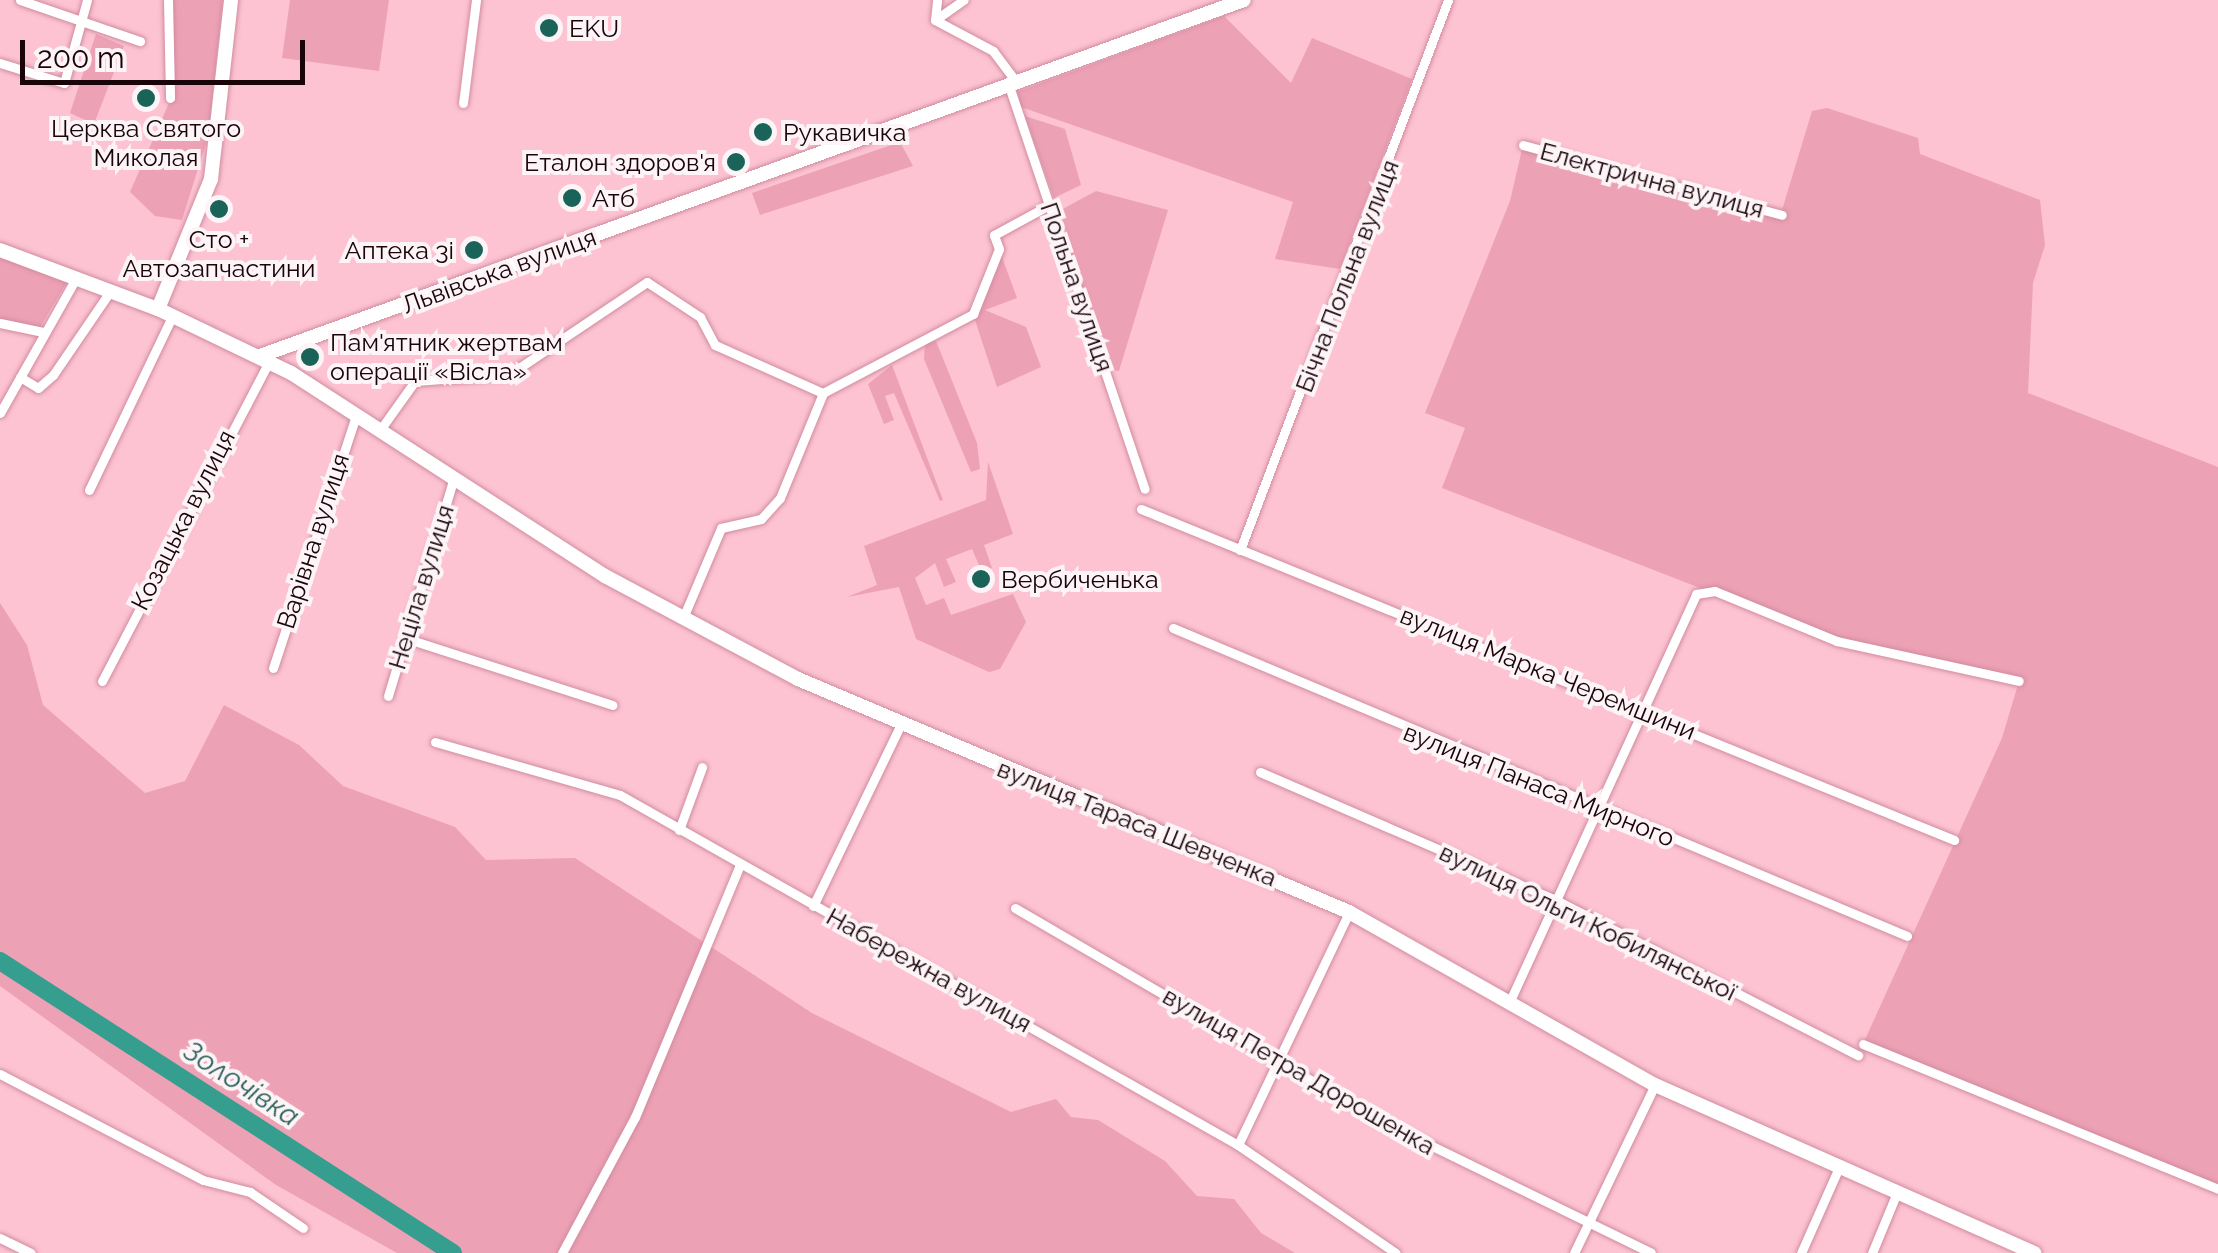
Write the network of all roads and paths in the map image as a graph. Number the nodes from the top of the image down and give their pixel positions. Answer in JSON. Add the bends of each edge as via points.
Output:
{"nodes":[{"id":1,"x":21,"y":0,"type":"edge"},
{"id":2,"x":88,"y":0,"type":"edge"},
{"id":3,"x":168,"y":0,"type":"edge"},
{"id":4,"x":232,"y":0,"type":"edge"},
{"id":5,"x":476,"y":0,"type":"edge"},
{"id":6,"x":936,"y":0,"type":"edge"},
{"id":7,"x":964,"y":0,"type":"edge"},
{"id":8,"x":1244,"y":0,"type":"edge"},
{"id":9,"x":1448,"y":0,"type":"edge"},
{"id":10,"x":935,"y":20,"type":"junction"},
{"id":11,"x":84,"y":22,"type":"junction"},
{"id":12,"x":140,"y":42,"type":"dead end"},
{"id":13,"x":0,"y":63,"type":"edge"},
{"id":14,"x":1013,"y":85,"type":"junction"},
{"id":15,"x":170,"y":98,"type":"dead end"},
{"id":16,"x":463,"y":103,"type":"dead end"},
{"id":17,"x":1523,"y":145,"type":"dead end"},
{"id":18,"x":1049,"y":205,"type":"junction"},
{"id":19,"x":1782,"y":215,"type":"dead end"},
{"id":20,"x":0,"y":250,"type":"edge"},
{"id":21,"x":76,"y":278,"type":"junction"},
{"id":22,"x":111,"y":290,"type":"junction"},
{"id":23,"x":158,"y":308,"type":"junction"},
{"id":24,"x":173,"y":315,"type":"junction"},
{"id":25,"x":0,"y":323,"type":"edge"},
{"id":26,"x":44,"y":332,"type":"junction"},
{"id":27,"x":265,"y":359,"type":"junction"},
{"id":28,"x":20,"y":376,"type":"junction"},
{"id":29,"x":823,"y":393,"type":"junction"},
{"id":30,"x":0,"y":414,"type":"edge"},
{"id":31,"x":356,"y":414,"type":"junction"},
{"id":32,"x":380,"y":430,"type":"junction"},
{"id":33,"x":454,"y":478,"type":"junction"},
{"id":34,"x":1145,"y":488,"type":"dead end"},
{"id":35,"x":89,"y":490,"type":"dead end"},
{"id":36,"x":1141,"y":509,"type":"dead end"},
{"id":37,"x":1240,"y":550,"type":"junction"},
{"id":38,"x":683,"y":618,"type":"junction"},
{"id":39,"x":1173,"y":628,"type":"dead end"},
{"id":40,"x":405,"y":638,"type":"junction"},
{"id":41,"x":273,"y":668,"type":"dead end"},
{"id":42,"x":102,"y":681,"type":"dead end"},
{"id":43,"x":2019,"y":681,"type":"dead end"},
{"id":44,"x":388,"y":696,"type":"dead end"},
{"id":45,"x":612,"y":705,"type":"dead end"},
{"id":46,"x":1642,"y":710,"type":"junction"},
{"id":47,"x":900,"y":726,"type":"junction"},
{"id":48,"x":435,"y":742,"type":"dead end"},
{"id":49,"x":702,"y":766,"type":"dead end"},
{"id":50,"x":1260,"y":772,"type":"dead end"},
{"id":51,"x":1596,"y":809,"type":"junction"},
{"id":52,"x":679,"y":830,"type":"junction"},
{"id":53,"x":1954,"y":840,"type":"dead end"},
{"id":54,"x":740,"y":865,"type":"junction"},
{"id":55,"x":1554,"y":900,"type":"junction"},
{"id":56,"x":814,"y":906,"type":"junction"},
{"id":57,"x":1015,"y":908,"type":"dead end"},
{"id":58,"x":1349,"y":912,"type":"junction"},
{"id":59,"x":1907,"y":936,"type":"dead end"},
{"id":60,"x":1509,"y":1003,"type":"junction"},
{"id":61,"x":1863,"y":1044,"type":"dead end"},
{"id":62,"x":1858,"y":1055,"type":"dead end"},
{"id":63,"x":1278,"y":1057,"type":"junction"},
{"id":64,"x":0,"y":1074,"type":"edge"},
{"id":65,"x":1656,"y":1085,"type":"junction"},
{"id":66,"x":1238,"y":1145,"type":"junction"},
{"id":67,"x":1840,"y":1166,"type":"junction"},
{"id":68,"x":1898,"y":1190,"type":"junction"},
{"id":69,"x":2218,"y":1190,"type":"edge"},
{"id":70,"x":1588,"y":1226,"type":"junction"},
{"id":71,"x":304,"y":1228,"type":"dead end"},
{"id":72,"x":0,"y":1238,"type":"edge"},
{"id":73,"x":31,"y":1253,"type":"edge"},
{"id":74,"x":562,"y":1253,"type":"edge"},
{"id":75,"x":1396,"y":1253,"type":"edge"},
{"id":76,"x":1574,"y":1253,"type":"edge"},
{"id":77,"x":1652,"y":1253,"type":"edge"},
{"id":78,"x":1802,"y":1253,"type":"edge"},
{"id":79,"x":1872,"y":1253,"type":"edge"},
{"id":80,"x":2034,"y":1253,"type":"edge"}],
"edges":[{"from":1,"to":11,"type":"street"},
{"from":2,"to":11,"type":"street"},
{"from":3,"to":15,"type":"street"},
{"from":4,"to":23,"type":"main road","via":[[211,179]]},
{"from":5,"to":16,"type":"street"},
{"from":6,"to":10,"type":"street"},
{"from":7,"to":10,"type":"street"},
{"from":8,"to":14,"type":"main road","name":"Львівська вулиця"},
{"from":9,"to":37,"type":"street","name":"Бічна Польна вулиця"},
{"from":10,"to":14,"type":"street","via":[[993,51]]},
{"from":11,"to":12,"type":"street"},
{"from":11,"to":13,"type":"street","via":[[68,79],[58,83]]},
{"from":14,"to":18,"type":"street","name":"Польна вулиця"},
{"from":14,"to":27,"type":"main road","name":"Львівська вулиця"},
{"from":17,"to":19,"type":"street","name":"Електрична вулиця"},
{"from":18,"to":29,"type":"street","via":[[994,235],[999,249],[974,314]]},
{"from":18,"to":34,"type":"street","name":"Польна вулиця"},
{"from":20,"to":21,"type":"main road","name":"вулиця Тараса Шевченка"},
{"from":21,"to":22,"type":"main road","name":"вулиця Тараса Шевченка"},
{"from":21,"to":26,"type":"street"},
{"from":22,"to":23,"type":"main road","name":"вулиця Тараса Шевченка"},
{"from":22,"to":28,"type":"street","via":[[53,375],[38,388]]},
{"from":23,"to":24,"type":"main road","name":"вулиця Тараса Шевченка"},
{"from":24,"to":27,"type":"main road","name":"вулиця Тараса Шевченка"},
{"from":24,"to":35,"type":"street"},
{"from":25,"to":26,"type":"street"},
{"from":26,"to":28,"type":"street"},
{"from":27,"to":31,"type":"main road","name":"вулиця Тараса Шевченка"},
{"from":27,"to":42,"type":"street","name":"Козацька вулиця"},
{"from":28,"to":30,"type":"street"},
{"from":29,"to":32,"type":"street","via":[[715,345],[700,317],[647,282],[510,374],[415,382]]},
{"from":29,"to":38,"type":"street","via":[[780,498],[761,519],[721,528]]},
{"from":31,"to":32,"type":"main road","name":"вулиця Тараса Шевченка"},
{"from":31,"to":41,"type":"street","name":"Варівна вулиця"},
{"from":32,"to":33,"type":"main road","name":"вулиця Тараса Шевченка"},
{"from":33,"to":38,"type":"main road","name":"вулиця Тараса Шевченка"},
{"from":33,"to":40,"type":"street","name":"Неціла вулиця"},
{"from":36,"to":37,"type":"street","name":"вулиця Марка Черемшини"},
{"from":37,"to":46,"type":"street","name":"вулиця Марка Черемшини"},
{"from":38,"to":47,"type":"main road","name":"вулиця Тараса Шевченка"},
{"from":39,"to":51,"type":"street","name":"вулиця Панаса Мирного"},
{"from":40,"to":44,"type":"street","name":"Неціла вулиця"},
{"from":40,"to":45,"type":"street"},
{"from":43,"to":46,"type":"street","via":[[1837,640],[1714,591],[1696,594],[1684,608]]},
{"from":46,"to":51,"type":"street"},
{"from":46,"to":53,"type":"street","name":"вулиця Марка Черемшини"},
{"from":47,"to":56,"type":"street"},
{"from":47,"to":58,"type":"main road","name":"вулиця Тараса Шевченка"},
{"from":48,"to":52,"type":"street","name":"Набережна вулиця","via":[[620,795]]},
{"from":49,"to":52,"type":"street"},
{"from":50,"to":55,"type":"street","name":"вулиця Ольги Кобилянської"},
{"from":51,"to":55,"type":"street"},
{"from":51,"to":59,"type":"street","name":"вулиця Панаса Мирного"},
{"from":52,"to":54,"type":"street","name":"Набережна вулиця"},
{"from":54,"to":56,"type":"street","name":"Набережна вулиця"},
{"from":54,"to":74,"type":"street","via":[[634,1117]]},
{"from":55,"to":60,"type":"street"},
{"from":55,"to":62,"type":"street","name":"вулиця Ольги Кобилянської"},
{"from":56,"to":66,"type":"street","name":"Набережна вулиця"},
{"from":57,"to":63,"type":"street","name":"вулиця Петра Дорошенка"},
{"from":58,"to":60,"type":"main road","name":"вулиця Тараса Шевченка"},
{"from":58,"to":63,"type":"street"},
{"from":60,"to":65,"type":"main road","name":"вулиця Тараса Шевченка"},
{"from":61,"to":69,"type":"street"},
{"from":63,"to":66,"type":"street"},
{"from":63,"to":70,"type":"street","name":"вулиця Петра Дорошенка"},
{"from":64,"to":71,"type":"street","via":[[203,1180],[250,1192]]},
{"from":65,"to":67,"type":"main road","name":"вулиця Тараса Шевченка"},
{"from":65,"to":70,"type":"street"},
{"from":66,"to":75,"type":"street","name":"Набережна вулиця"},
{"from":67,"to":68,"type":"main road","name":"вулиця Тараса Шевченка"},
{"from":67,"to":78,"type":"street"},
{"from":68,"to":79,"type":"street"},
{"from":68,"to":80,"type":"main road","name":"вулиця Тараса Шевченка"},
{"from":70,"to":76,"type":"street"},
{"from":70,"to":77,"type":"street","name":"вулиця Петра Дорошенка"},
{"from":72,"to":73,"type":"street"}]}
